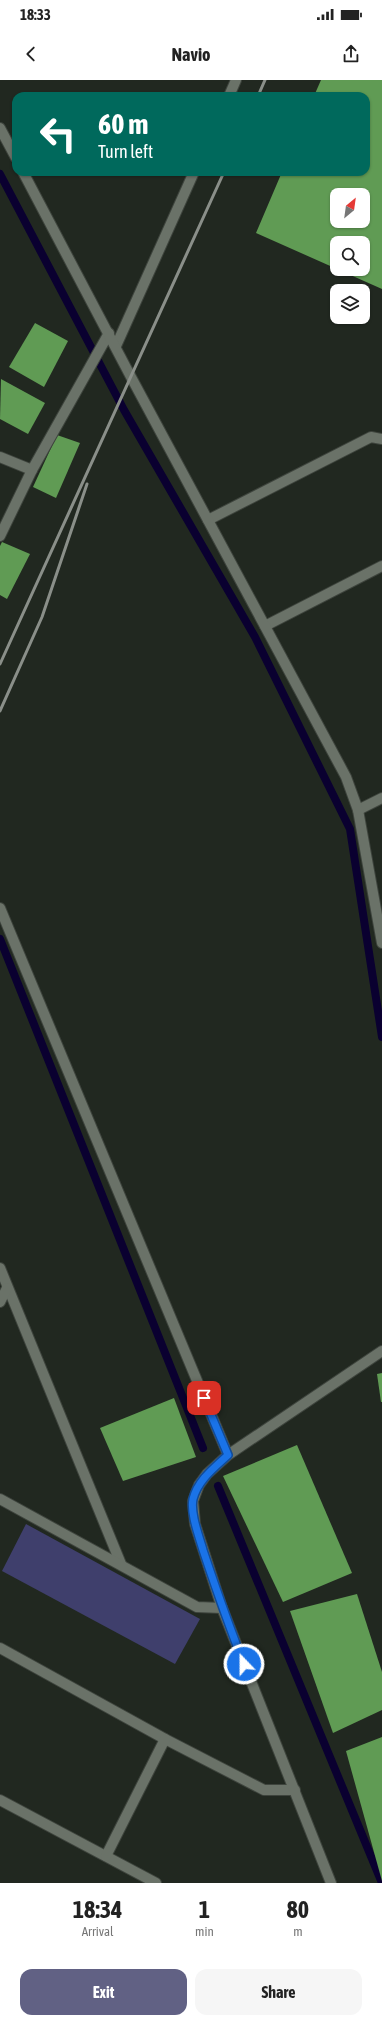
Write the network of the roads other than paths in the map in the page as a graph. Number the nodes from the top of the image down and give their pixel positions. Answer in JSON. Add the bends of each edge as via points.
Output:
{"nodes":[{"id":1,"x":236,"y":80,"type":"edge"},
{"id":2,"x":231,"y":92,"type":"edge"},
{"id":3,"x":0,"y":128,"type":"edge"},
{"id":4,"x":12,"y":150,"type":"edge"},
{"id":5,"x":25,"y":176,"type":"edge"},
{"id":6,"x":192,"y":176,"type":"edge"},
{"id":7,"x":107,"y":336,"type":"junction"},
{"id":8,"x":116,"y":346,"type":"junction"},
{"id":9,"x":382,"y":440,"type":"edge"},
{"id":10,"x":0,"y":457,"type":"edge"},
{"id":11,"x":32,"y":470,"type":"junction"},
{"id":12,"x":208,"y":520,"type":"junction"},
{"id":13,"x":0,"y":536,"type":"edge"},
{"id":14,"x":382,"y":566,"type":"edge"},
{"id":15,"x":264,"y":626,"type":"junction"},
{"id":16,"x":382,"y":798,"type":"edge"},
{"id":17,"x":358,"y":810,"type":"junction"},
{"id":18,"x":0,"y":908,"type":"edge"},
{"id":19,"x":382,"y":943,"type":"edge"},
{"id":20,"x":0,"y":1268,"type":"edge"},
{"id":21,"x":7,"y":1288,"type":"junction"},
{"id":22,"x":0,"y":1302,"type":"edge"},
{"id":23,"x":382,"y":1351,"type":"edge"},
{"id":24,"x":228,"y":1455,"type":"junction"},
{"id":25,"x":0,"y":1498,"type":"edge"},
{"id":26,"x":121,"y":1564,"type":"junction"},
{"id":27,"x":222,"y":1608,"type":"junction"},
{"id":28,"x":0,"y":1648,"type":"edge"},
{"id":29,"x":165,"y":1740,"type":"junction"},
{"id":30,"x":295,"y":1790,"type":"junction"},
{"id":31,"x":0,"y":1800,"type":"edge"},
{"id":32,"x":106,"y":1856,"type":"junction"},
{"id":33,"x":156,"y":1883,"type":"edge"},
{"id":34,"x":331,"y":1883,"type":"edge"}],
"edges":[{"from":1,"to":2,"type":"street"},
{"from":3,"to":4,"type":"street"},
{"from":5,"to":7,"type":"street"},
{"from":6,"to":8,"type":"street"},
{"from":7,"to":8,"type":"street"},
{"from":7,"to":11,"type":"street"},
{"from":8,"to":12,"type":"street"},
{"from":9,"to":12,"type":"street","via":[[371,437]]},
{"from":10,"to":11,"type":"street"},
{"from":11,"to":13,"type":"street"},
{"from":12,"to":15,"type":"street"},
{"from":14,"to":15,"type":"street"},
{"from":15,"to":17,"type":"street","via":[[346,777]]},
{"from":16,"to":17,"type":"street"},
{"from":17,"to":19,"type":"street"},
{"from":18,"to":24,"type":"street"},
{"from":20,"to":21,"type":"street"},
{"from":21,"to":22,"type":"street"},
{"from":21,"to":26,"type":"street"},
{"from":23,"to":24,"type":"street"},
{"from":24,"to":27,"type":"street","via":[[207,1474],[199,1485],[193,1501],[195,1524]]},
{"from":25,"to":26,"type":"street"},
{"from":26,"to":27,"type":"street","via":[[197,1607]]},
{"from":27,"to":30,"type":"street"},
{"from":28,"to":29,"type":"street"},
{"from":29,"to":30,"type":"street","via":[[264,1790]]},
{"from":29,"to":32,"type":"street"},
{"from":30,"to":34,"type":"street"},
{"from":31,"to":32,"type":"street"},
{"from":32,"to":33,"type":"street"}]}
